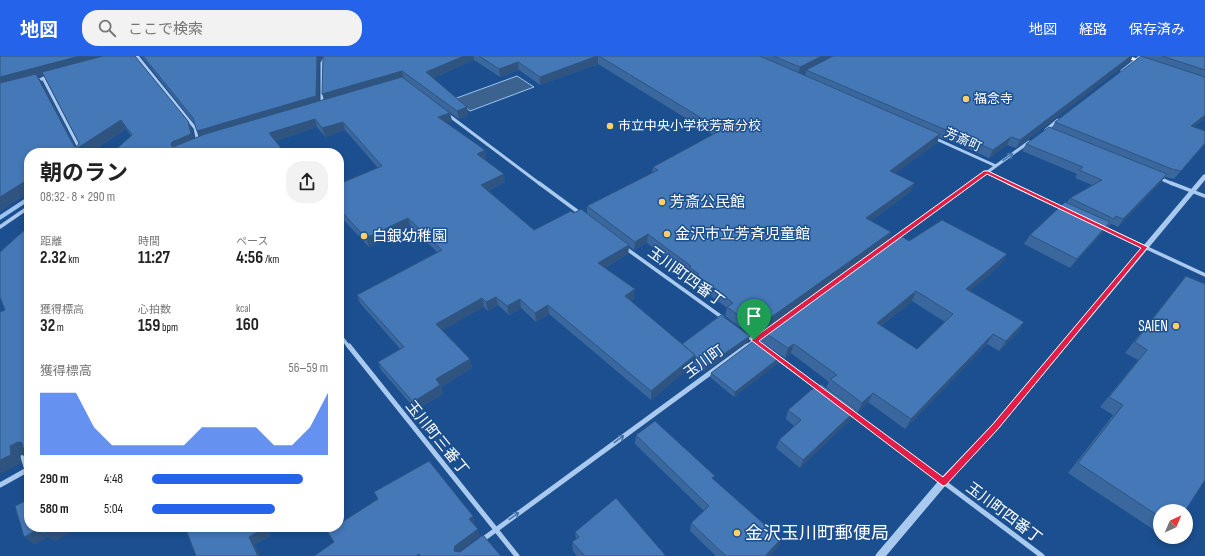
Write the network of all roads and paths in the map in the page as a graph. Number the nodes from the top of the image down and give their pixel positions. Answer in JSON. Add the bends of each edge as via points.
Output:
{"nodes":[{"id":1,"x":137,"y":56,"type":"edge"},
{"id":2,"x":326,"y":56,"type":"edge"},
{"id":3,"x":1123,"y":56,"type":"edge"},
{"id":4,"x":1138,"y":58,"type":"edge"},
{"id":5,"x":1156,"y":67,"type":"edge"},
{"id":6,"x":1117,"y":74,"type":"edge"},
{"id":7,"x":50,"y":76,"type":"edge"},
{"id":8,"x":43,"y":78,"type":"junction"},
{"id":9,"x":29,"y":82,"type":"edge"},
{"id":10,"x":329,"y":104,"type":"edge"},
{"id":11,"x":322,"y":106,"type":"junction"},
{"id":12,"x":314,"y":108,"type":"edge"},
{"id":13,"x":445,"y":112,"type":"edge"},
{"id":14,"x":1063,"y":117,"type":"edge"},
{"id":15,"x":1052,"y":134,"type":"edge"},
{"id":16,"x":932,"y":137,"type":"edge"},
{"id":17,"x":1032,"y":140,"type":"edge"},
{"id":18,"x":203,"y":142,"type":"edge"},
{"id":19,"x":79,"y":148,"type":"edge"},
{"id":20,"x":996,"y":166,"type":"junction"},
{"id":21,"x":986,"y":172,"type":"junction"},
{"id":22,"x":1155,"y":176,"type":"edge"},
{"id":23,"x":1205,"y":176,"type":"edge"},
{"id":24,"x":1192,"y":191,"type":"junction"},
{"id":25,"x":1205,"y":196,"type":"edge"},
{"id":26,"x":24,"y":210,"type":"edge"},
{"id":27,"x":1066,"y":210,"type":"edge"},
{"id":28,"x":587,"y":219,"type":"edge"},
{"id":29,"x":1094,"y":223,"type":"edge"},
{"id":30,"x":0,"y":227,"type":"edge"},
{"id":31,"x":890,"y":242,"type":"edge"},
{"id":32,"x":618,"y":243,"type":"edge"},
{"id":33,"x":1145,"y":247,"type":"junction"},
{"id":34,"x":1205,"y":275,"type":"edge"},
{"id":35,"x":728,"y":322,"type":"edge"},
{"id":36,"x":741,"y":331,"type":"edge"},
{"id":37,"x":767,"y":331,"type":"edge"},
{"id":38,"x":344,"y":340,"type":"edge"},
{"id":39,"x":754,"y":340,"type":"junction"},
{"id":40,"x":761,"y":345,"type":"edge"},
{"id":41,"x":773,"y":355,"type":"edge"},
{"id":42,"x":824,"y":392,"type":"edge"},
{"id":43,"x":842,"y":407,"type":"edge"},
{"id":44,"x":24,"y":472,"type":"edge"},
{"id":45,"x":943,"y":482,"type":"junction"},
{"id":46,"x":0,"y":484,"type":"edge"},
{"id":47,"x":495,"y":530,"type":"junction"},
{"id":48,"x":478,"y":543,"type":"edge"},
{"id":49,"x":517,"y":556,"type":"edge"},
{"id":50,"x":880,"y":556,"type":"edge"},
{"id":51,"x":1042,"y":556,"type":"edge"}],
"edges":[{"from":1,"to":18,"type":"street","via":[[195,128],[197,146]]},
{"from":2,"to":11,"type":"street","via":[[322,63]]},
{"from":3,"to":4,"type":"main road"},
{"from":4,"to":5,"type":"main road"},
{"from":4,"to":6,"type":"street"},
{"from":7,"to":8,"type":"street"},
{"from":8,"to":9,"type":"street"},
{"from":8,"to":19,"type":"street"},
{"from":10,"to":11,"type":"street"},
{"from":11,"to":12,"type":"street"},
{"from":13,"to":28,"type":"street"},
{"from":14,"to":15,"type":"street","via":[[1044,131]]},
{"from":16,"to":20,"type":"street","name":"芳斎町"},
{"from":20,"to":17,"type":"street","one_way":true},
{"from":20,"to":21,"type":"street"},
{"from":21,"to":27,"type":"street"},
{"from":21,"to":31,"type":"street"},
{"from":22,"to":24,"type":"street"},
{"from":23,"to":24,"type":"street"},
{"from":24,"to":25,"type":"street"},
{"from":24,"to":33,"type":"street"},
{"from":26,"to":30,"type":"street"},
{"from":29,"to":33,"type":"street"},
{"from":32,"to":35,"type":"street","name":"玉川町四番丁"},
{"from":33,"to":34,"type":"street"},
{"from":33,"to":45,"type":"street","via":[[995,427]]},
{"from":36,"to":39,"type":"street"},
{"from":37,"to":39,"type":"street","name":"玉川町"},
{"from":38,"to":47,"type":"street","name":"玉川町三番丁"},
{"from":39,"to":40,"type":"street"},
{"from":47,"to":39,"type":"street","name":"玉川町","one_way":true},
{"from":41,"to":42,"type":"street"},
{"from":43,"to":45,"type":"street","name":"玉川町四番丁"},
{"from":44,"to":46,"type":"street"},
{"from":45,"to":50,"type":"street"},
{"from":45,"to":51,"type":"street","name":"玉川町四番丁"},
{"from":47,"to":48,"type":"street","name":"玉川町"},
{"from":47,"to":49,"type":"street","name":"玉川町三番丁"}]}
